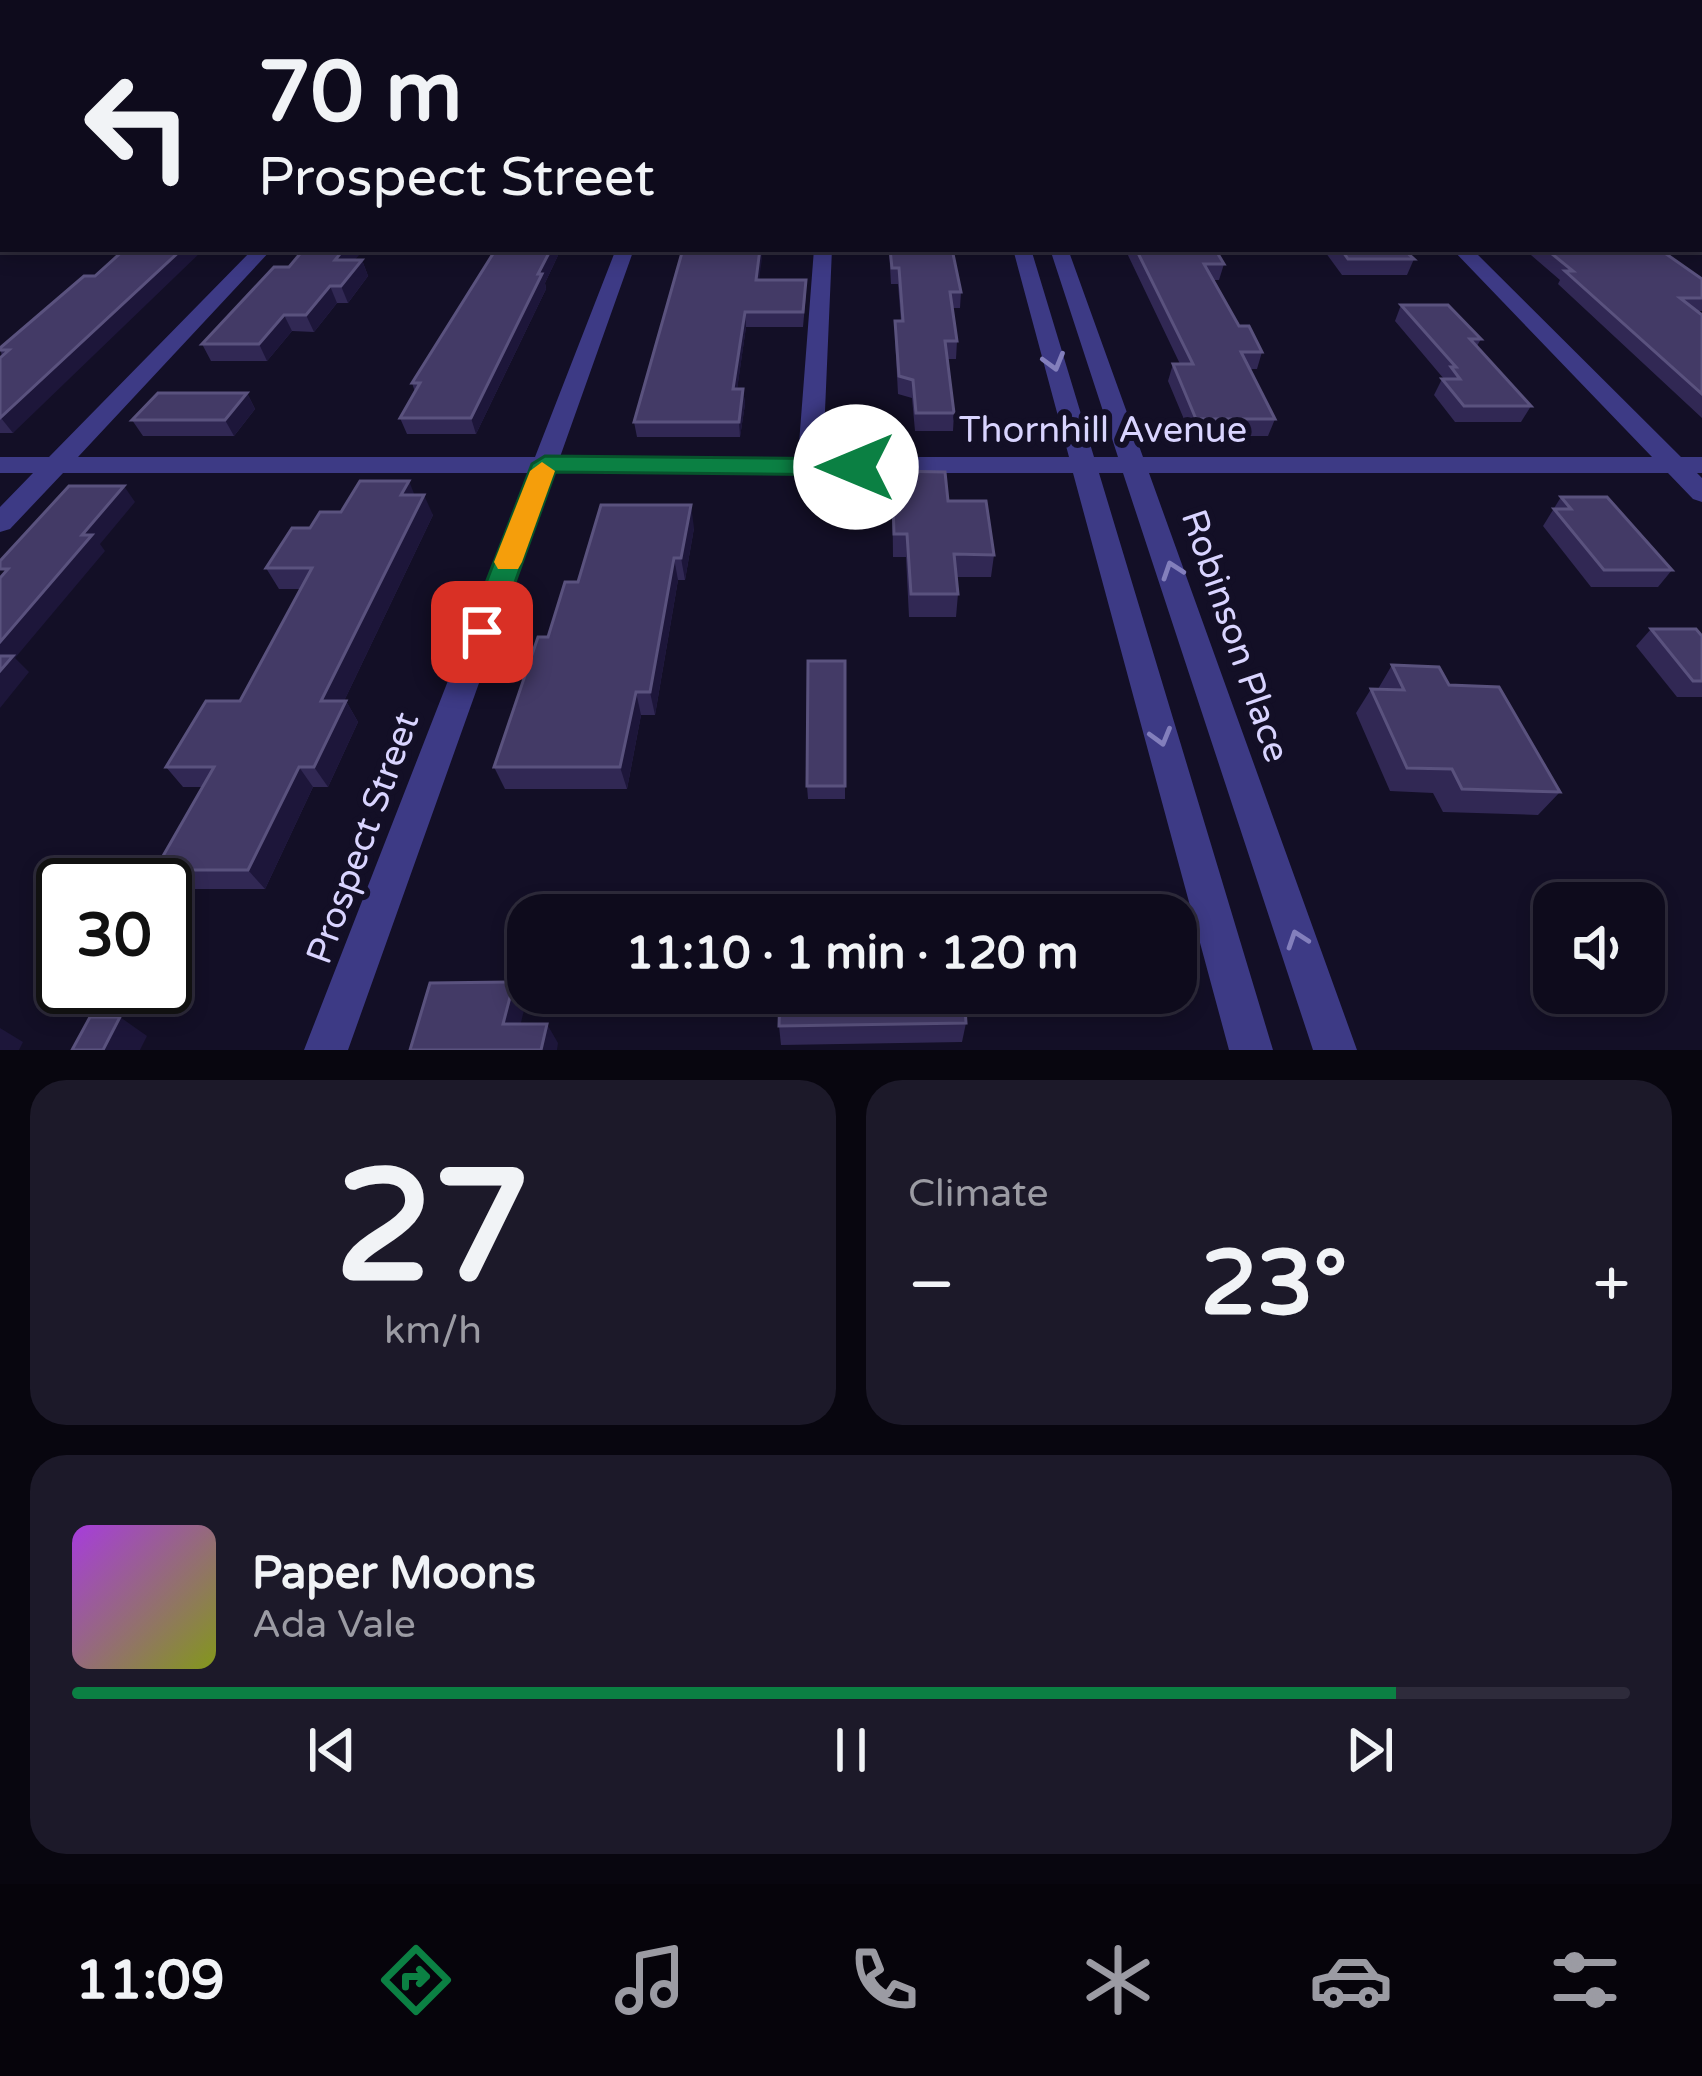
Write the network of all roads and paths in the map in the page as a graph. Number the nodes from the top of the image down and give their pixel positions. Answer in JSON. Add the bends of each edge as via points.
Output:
{"nodes":[{"id":1,"x":260,"y":252,"type":"edge"},
{"id":2,"x":624,"y":252,"type":"edge"},
{"id":3,"x":823,"y":252,"type":"edge"},
{"id":4,"x":1023,"y":252,"type":"edge"},
{"id":5,"x":1060,"y":252,"type":"edge"},
{"id":6,"x":1464,"y":252,"type":"edge"},
{"id":7,"x":545,"y":464,"type":"junction"},
{"id":8,"x":0,"y":465,"type":"edge"},
{"id":9,"x":55,"y":465,"type":"junction"},
{"id":10,"x":1083,"y":465,"type":"junction"},
{"id":11,"x":1136,"y":465,"type":"junction"},
{"id":12,"x":1689,"y":465,"type":"edge"},
{"id":13,"x":810,"y":467,"type":"junction"},
{"id":14,"x":1702,"y":493,"type":"edge"},
{"id":15,"x":0,"y":523,"type":"edge"},
{"id":16,"x":326,"y":1050,"type":"edge"},
{"id":17,"x":1251,"y":1050,"type":"edge"},
{"id":18,"x":1335,"y":1050,"type":"edge"}],
"edges":[{"from":1,"to":9,"type":"street"},
{"from":2,"to":7,"type":"street","name":"Prospect Street"},
{"from":3,"to":13,"type":"street"},
{"from":4,"to":10,"type":"street","one_way":true},
{"from":5,"to":11,"type":"street","name":"Robinson Place"},
{"from":6,"to":12,"type":"street"},
{"from":7,"to":9,"type":"street","name":"Thornhill Avenue"},
{"from":7,"to":13,"type":"street","name":"Thornhill Avenue"},
{"from":7,"to":16,"type":"street","name":"Prospect Street"},
{"from":8,"to":9,"type":"street","name":"Thornhill Avenue"},
{"from":9,"to":15,"type":"street"},
{"from":10,"to":11,"type":"street","name":"Thornhill Avenue"},
{"from":10,"to":13,"type":"street","name":"Thornhill Avenue"},
{"from":10,"to":17,"type":"street","one_way":true},
{"from":11,"to":12,"type":"street","name":"Thornhill Avenue"},
{"from":18,"to":11,"type":"street","name":"Robinson Place","one_way":true},
{"from":12,"to":14,"type":"street"}]}
